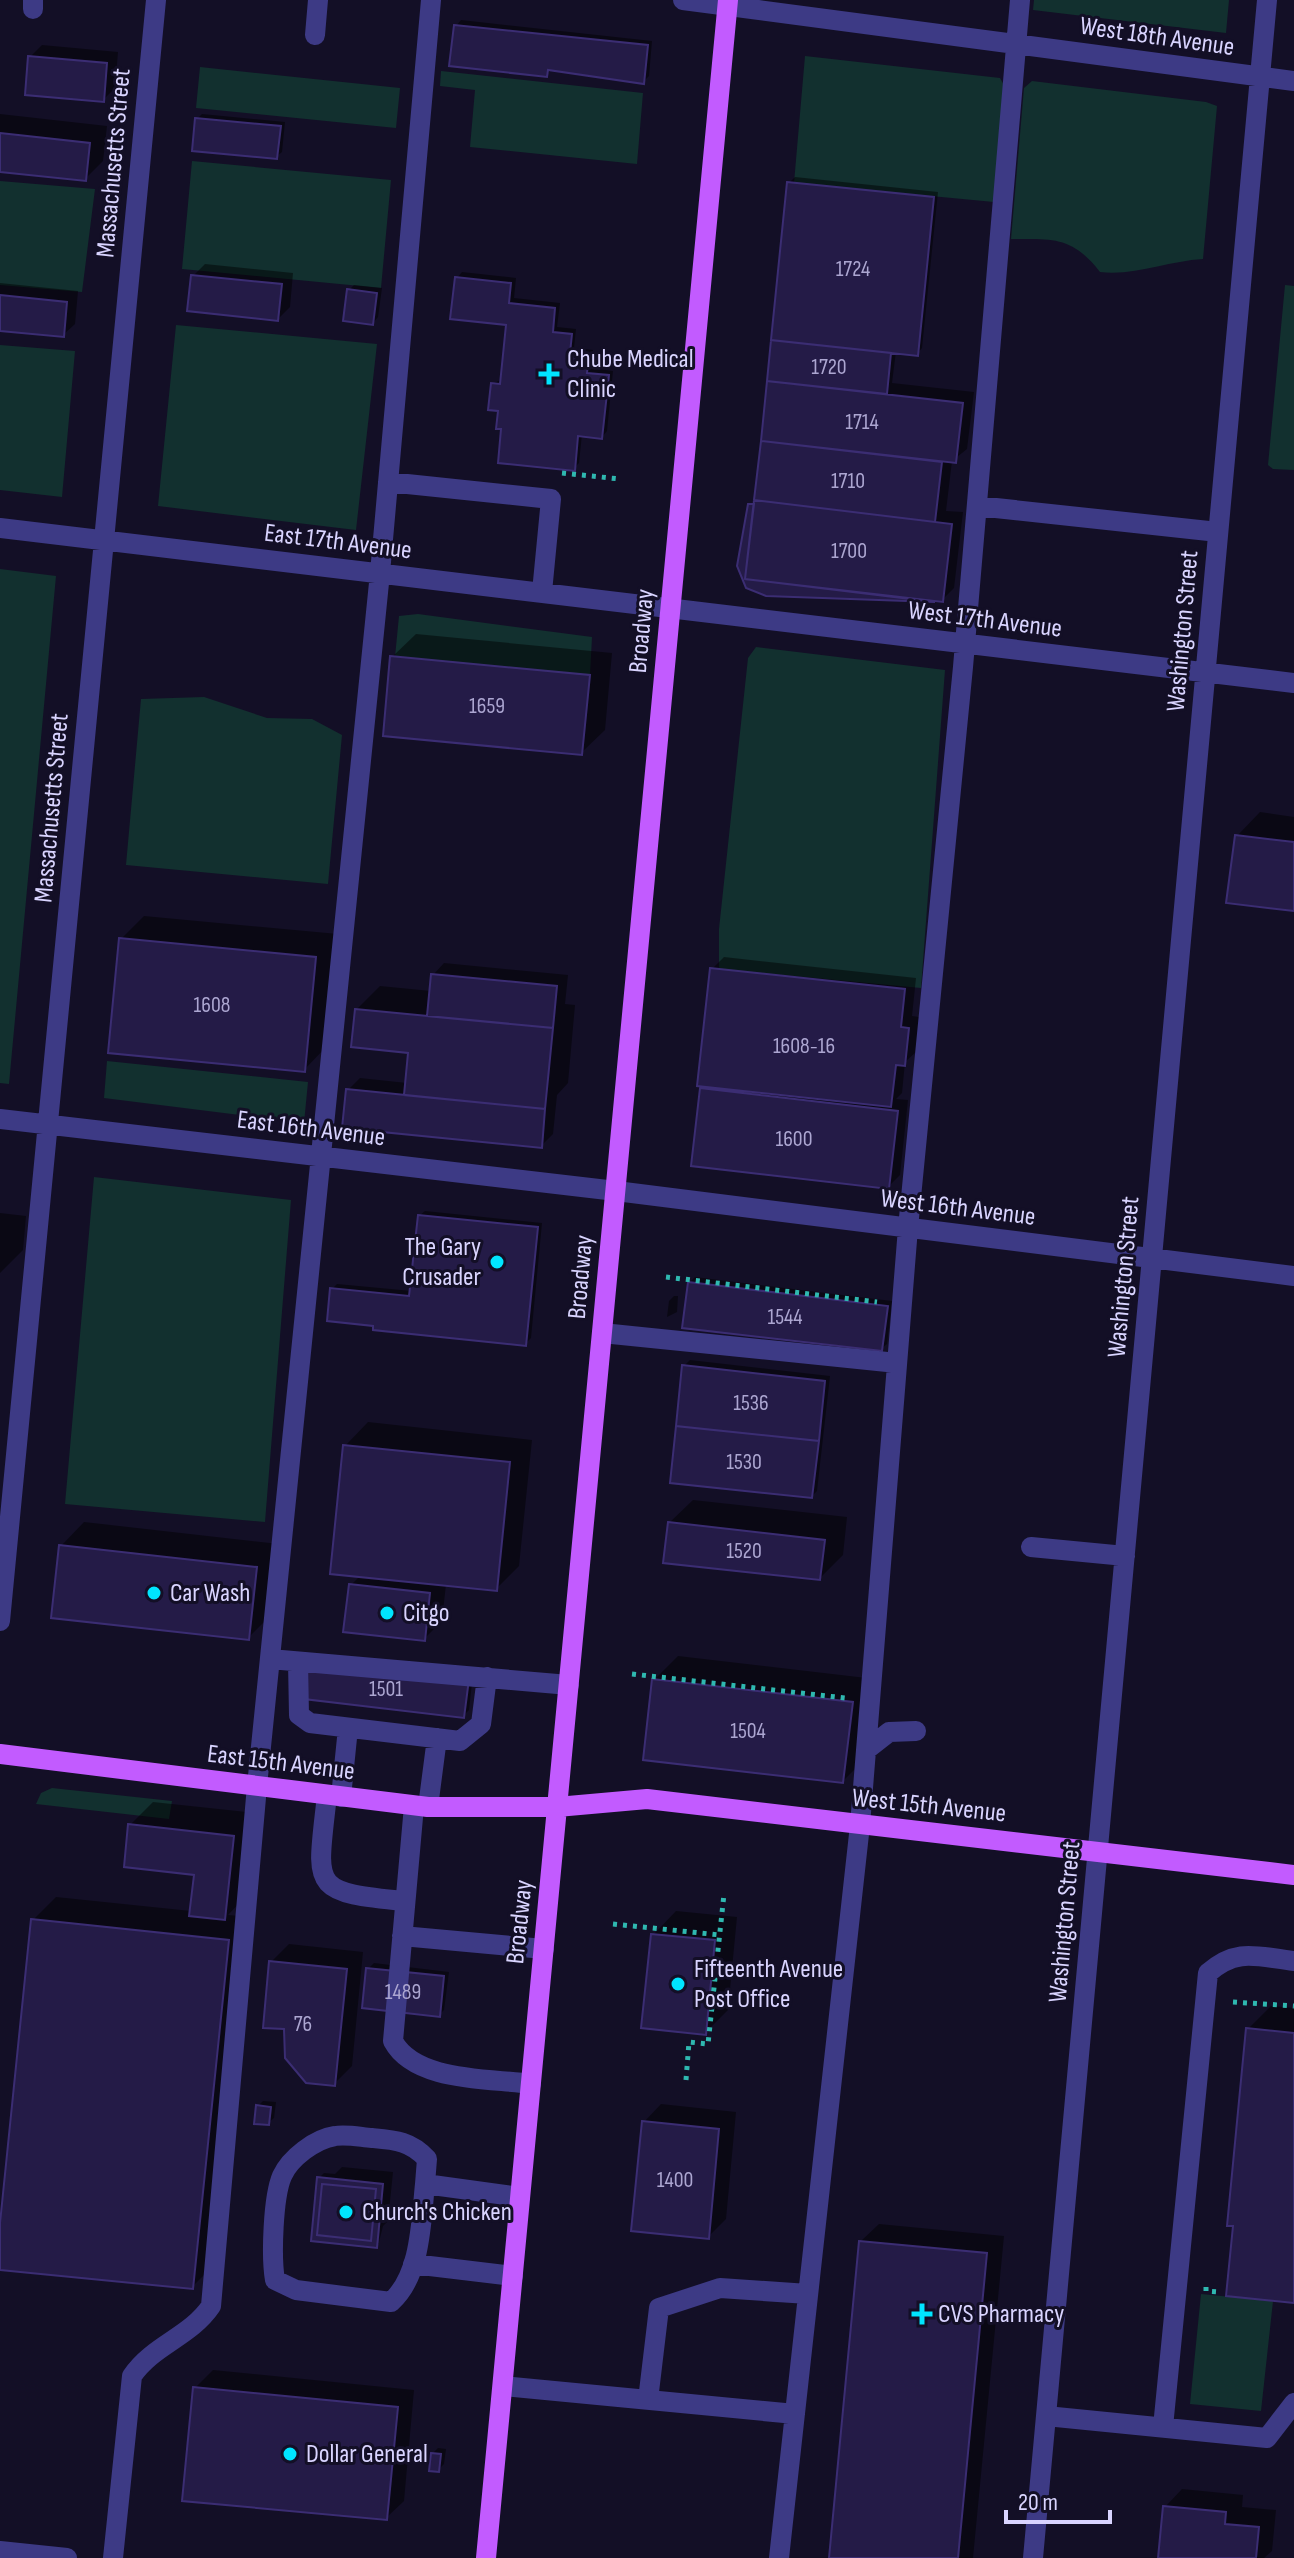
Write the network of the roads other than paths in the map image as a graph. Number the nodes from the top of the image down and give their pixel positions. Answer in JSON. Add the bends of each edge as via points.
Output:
{"nodes":[{"id":1,"x":156,"y":0,"type":"edge"},
{"id":2,"x":318,"y":0,"type":"edge"},
{"id":3,"x":431,"y":0,"type":"edge"},
{"id":4,"x":683,"y":0,"type":"edge"},
{"id":5,"x":1020,"y":0,"type":"edge"},
{"id":6,"x":1267,"y":0,"type":"edge"},
{"id":7,"x":728,"y":2,"type":"edge"},
{"id":8,"x":315,"y":35,"type":"dead end"},
{"id":9,"x":1016,"y":44,"type":"junction"},
{"id":10,"x":1260,"y":77,"type":"junction"},
{"id":11,"x":1294,"y":81,"type":"edge"},
{"id":12,"x":388,"y":482,"type":"junction"},
{"id":13,"x":977,"y":506,"type":"junction"},
{"id":14,"x":0,"y":528,"type":"edge"},
{"id":15,"x":1218,"y":532,"type":"junction"},
{"id":16,"x":104,"y":541,"type":"junction"},
{"id":17,"x":380,"y":573,"type":"junction"},
{"id":18,"x":542,"y":592,"type":"junction"},
{"id":19,"x":670,"y":607,"type":"junction"},
{"id":20,"x":965,"y":643,"type":"junction"},
{"id":21,"x":1205,"y":673,"type":"junction"},
{"id":22,"x":1294,"y":683,"type":"edge"},
{"id":23,"x":0,"y":1119,"type":"edge"},
{"id":24,"x":48,"y":1125,"type":"junction"},
{"id":25,"x":319,"y":1156,"type":"junction"},
{"id":26,"x":616,"y":1191,"type":"junction"},
{"id":27,"x":908,"y":1228,"type":"junction"},
{"id":28,"x":1152,"y":1259,"type":"junction"},
{"id":29,"x":1294,"y":1276,"type":"edge"},
{"id":30,"x":602,"y":1333,"type":"junction"},
{"id":31,"x":897,"y":1363,"type":"junction"},
{"id":32,"x":1031,"y":1547,"type":"dead end"},
{"id":33,"x":1125,"y":1556,"type":"junction"},
{"id":34,"x":0,"y":1621,"type":"edge"},
{"id":35,"x":270,"y":1659,"type":"junction"},
{"id":36,"x":298,"y":1662,"type":"junction"},
{"id":37,"x":487,"y":1677,"type":"junction"},
{"id":38,"x":569,"y":1685,"type":"junction"},
{"id":39,"x":348,"y":1728,"type":"junction"},
{"id":40,"x":916,"y":1731,"type":"dead end"},
{"id":41,"x":437,"y":1738,"type":"junction"},
{"id":42,"x":866,"y":1750,"type":"junction"},
{"id":43,"x":0,"y":1754,"type":"edge"},
{"id":44,"x":257,"y":1786,"type":"junction"},
{"id":45,"x":334,"y":1796,"type":"junction"},
{"id":46,"x":421,"y":1806,"type":"junction"},
{"id":47,"x":557,"y":1807,"type":"junction"},
{"id":48,"x":860,"y":1825,"type":"junction"},
{"id":49,"x":1098,"y":1851,"type":"junction"},
{"id":50,"x":1294,"y":1875,"type":"edge"},
{"id":51,"x":405,"y":1901,"type":"junction"},
{"id":52,"x":402,"y":1936,"type":"junction"},
{"id":53,"x":544,"y":1949,"type":"junction"},
{"id":54,"x":1294,"y":1961,"type":"edge"},
{"id":55,"x":531,"y":2084,"type":"junction"},
{"id":56,"x":425,"y":2184,"type":"junction"},
{"id":57,"x":520,"y":2197,"type":"junction"},
{"id":58,"x":413,"y":2264,"type":"junction"},
{"id":59,"x":513,"y":2276,"type":"junction"},
{"id":60,"x":808,"y":2294,"type":"junction"},
{"id":61,"x":503,"y":2386,"type":"junction"},
{"id":62,"x":648,"y":2400,"type":"junction"},
{"id":63,"x":1294,"y":2403,"type":"edge"},
{"id":64,"x":795,"y":2414,"type":"junction"},
{"id":65,"x":1046,"y":2416,"type":"junction"},
{"id":66,"x":1163,"y":2427,"type":"junction"},
{"id":67,"x":0,"y":2551,"type":"edge"},
{"id":68,"x":67,"y":2558,"type":"edge"},
{"id":69,"x":113,"y":2558,"type":"edge"},
{"id":70,"x":486,"y":2558,"type":"edge"},
{"id":71,"x":779,"y":2558,"type":"edge"},
{"id":72,"x":1033,"y":2558,"type":"edge"}],
"edges":[{"from":1,"to":16,"type":"street","name":"Massachusetts Street"},
{"from":2,"to":8,"type":"street"},
{"from":3,"to":12,"type":"street"},
{"from":4,"to":7,"type":"street","name":"West 18th Avenue"},
{"from":5,"to":9,"type":"street"},
{"from":6,"to":10,"type":"street","name":"Washington Street"},
{"from":7,"to":9,"type":"street","name":"West 18th Avenue"},
{"from":7,"to":19,"type":"main road","name":"Broadway"},
{"from":9,"to":10,"type":"street","name":"West 18th Avenue"},
{"from":9,"to":13,"type":"street"},
{"from":10,"to":11,"type":"street","name":"West 18th Avenue"},
{"from":10,"to":15,"type":"street","name":"Washington Street"},
{"from":12,"to":17,"type":"street"},
{"from":12,"to":18,"type":"street","via":[[551,499]]},
{"from":13,"to":15,"type":"street"},
{"from":13,"to":20,"type":"street"},
{"from":14,"to":16,"type":"street","name":"East 17th Avenue"},
{"from":15,"to":21,"type":"street","name":"Washington Street"},
{"from":16,"to":17,"type":"street","name":"East 17th Avenue"},
{"from":16,"to":24,"type":"street","name":"Massachusetts Street"},
{"from":17,"to":18,"type":"street","name":"East 17th Avenue"},
{"from":17,"to":25,"type":"street"},
{"from":18,"to":19,"type":"street","name":"East 17th Avenue"},
{"from":19,"to":20,"type":"street","name":"West 17th Avenue"},
{"from":19,"to":26,"type":"main road","name":"Broadway"},
{"from":20,"to":21,"type":"street","name":"West 17th Avenue"},
{"from":20,"to":27,"type":"street"},
{"from":21,"to":22,"type":"street","name":"West 17th Avenue"},
{"from":21,"to":28,"type":"street","name":"Washington Street"},
{"from":23,"to":24,"type":"street","name":"East 16th Avenue"},
{"from":24,"to":25,"type":"street","name":"East 16th Avenue"},
{"from":24,"to":34,"type":"street","name":"Massachusetts Street"},
{"from":25,"to":26,"type":"street","name":"East 16th Avenue"},
{"from":25,"to":35,"type":"street"},
{"from":26,"to":27,"type":"street","name":"West 16th Avenue"},
{"from":26,"to":30,"type":"main road","name":"Broadway"},
{"from":27,"to":28,"type":"street","name":"West 16th Avenue"},
{"from":27,"to":31,"type":"street"},
{"from":28,"to":29,"type":"street","name":"West 16th Avenue"},
{"from":28,"to":33,"type":"street","name":"Washington Street"},
{"from":30,"to":31,"type":"street"},
{"from":30,"to":38,"type":"main road","name":"Broadway"},
{"from":31,"to":42,"type":"street"},
{"from":32,"to":33,"type":"street"},
{"from":33,"to":49,"type":"street","name":"Washington Street"},
{"from":35,"to":36,"type":"street"},
{"from":35,"to":44,"type":"street"},
{"from":36,"to":37,"type":"street"},
{"from":36,"to":39,"type":"street","via":[[299,1715],[310,1723]]},
{"from":37,"to":38,"type":"street"},
{"from":37,"to":41,"type":"street","via":[[481,1724],[460,1741]]},
{"from":38,"to":47,"type":"main road","name":"Broadway"},
{"from":39,"to":41,"type":"street"},
{"from":39,"to":45,"type":"street"},
{"from":40,"to":42,"type":"street","via":[[889,1732]]},
{"from":41,"to":46,"type":"street"},
{"from":42,"to":48,"type":"street"},
{"from":43,"to":44,"type":"main road","name":"East 15th Avenue"},
{"from":44,"to":45,"type":"main road","name":"East 15th Avenue"},
{"from":44,"to":69,"type":"street","via":[[211,2306],[200,2323],[144,2359],[132,2376]]},
{"from":45,"to":46,"type":"main road","name":"East 15th Avenue"},
{"from":45,"to":51,"type":"street","via":[[320,1858],[323,1878],[348,1896]]},
{"from":46,"to":47,"type":"main road","name":"East 15th Avenue"},
{"from":46,"to":51,"type":"street"},
{"from":47,"to":48,"type":"main road","name":"West 15th Avenue","via":[[647,1799]]},
{"from":47,"to":53,"type":"main road","name":"Broadway"},
{"from":48,"to":49,"type":"main road","name":"West 15th Avenue"},
{"from":48,"to":60,"type":"street"},
{"from":49,"to":50,"type":"main road","name":"West 15th Avenue"},
{"from":49,"to":65,"type":"street","name":"Washington Street"},
{"from":51,"to":52,"type":"street"},
{"from":52,"to":53,"type":"street"},
{"from":52,"to":55,"type":"street","via":[[393,2041],[399,2053],[409,2062],[445,2072]]},
{"from":53,"to":55,"type":"main road","name":"Broadway"},
{"from":54,"to":66,"type":"street","via":[[1241,1955],[1225,1959],[1208,1973]]},
{"from":55,"to":57,"type":"main road","name":"Broadway"},
{"from":56,"to":57,"type":"street"},
{"from":56,"to":58,"type":"street"},
{"from":56,"to":58,"type":"street","via":[[427,2159],[416,2146],[335,2135],[313,2144],[282,2176],[271,2255],[275,2280],[319,2295],[391,2302]]},
{"from":57,"to":59,"type":"main road","name":"Broadway"},
{"from":58,"to":59,"type":"street"},
{"from":59,"to":61,"type":"main road","name":"Broadway"},
{"from":60,"to":62,"type":"street","via":[[720,2288],[659,2308]]},
{"from":60,"to":64,"type":"street"},
{"from":61,"to":62,"type":"street"},
{"from":61,"to":70,"type":"main road","name":"Broadway"},
{"from":62,"to":64,"type":"street"},
{"from":63,"to":66,"type":"street","via":[[1267,2438]]},
{"from":64,"to":71,"type":"street"},
{"from":65,"to":66,"type":"street"},
{"from":65,"to":72,"type":"street","name":"Washington Street"},
{"from":67,"to":68,"type":"street"}]}
